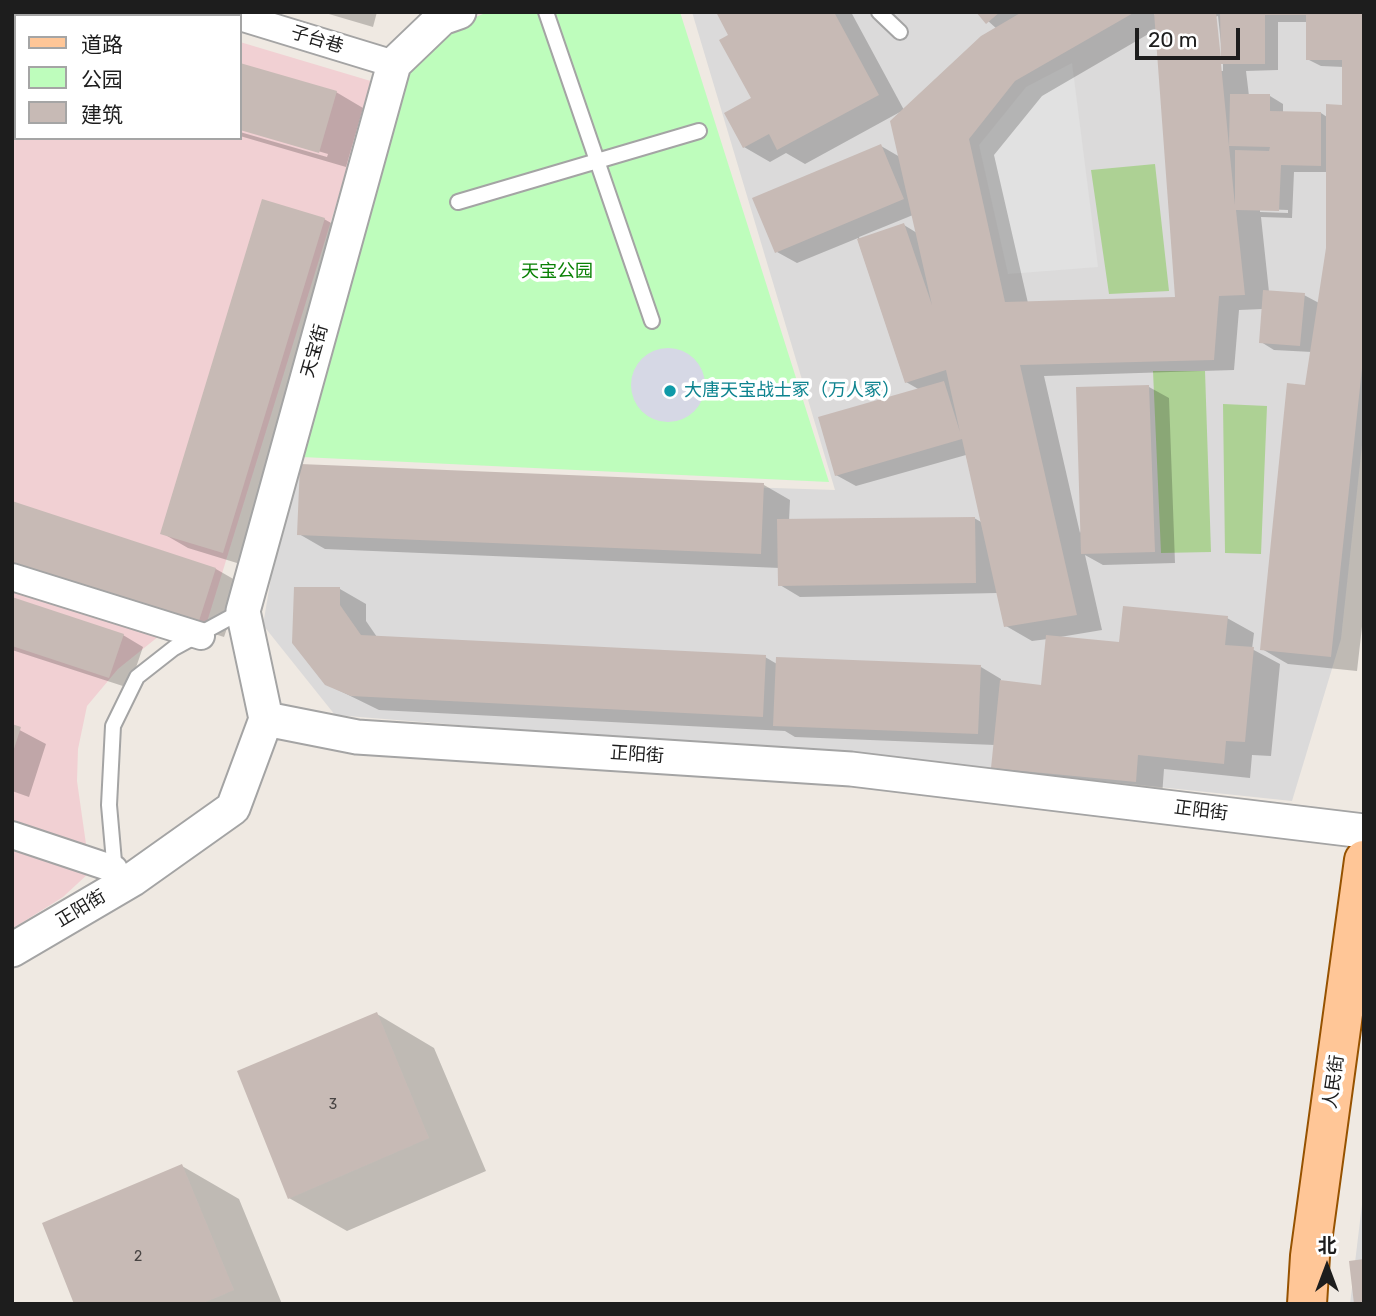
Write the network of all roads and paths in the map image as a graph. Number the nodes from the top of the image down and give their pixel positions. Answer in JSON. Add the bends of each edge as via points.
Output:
{"nodes":[{"id":1,"x":459,"y":12,"type":"edge"},
{"id":2,"x":546,"y":12,"type":"edge"},
{"id":3,"x":879,"y":12,"type":"edge"},
{"id":4,"x":242,"y":18,"type":"edge"},
{"id":5,"x":900,"y":32,"type":"dead end"},
{"id":6,"x":394,"y":64,"type":"junction"},
{"id":7,"x":699,"y":131,"type":"dead end"},
{"id":8,"x":596,"y":162,"type":"junction"},
{"id":9,"x":458,"y":202,"type":"dead end"},
{"id":10,"x":652,"y":321,"type":"dead end"},
{"id":11,"x":12,"y":577,"type":"edge"},
{"id":12,"x":243,"y":611,"type":"junction"},
{"id":13,"x":201,"y":636,"type":"junction"},
{"id":14,"x":266,"y":719,"type":"junction"},
{"id":15,"x":1364,"y":831,"type":"edge"},
{"id":16,"x":12,"y":835,"type":"edge"},
{"id":17,"x":1364,"y":860,"type":"edge"},
{"id":18,"x":116,"y":879,"type":"junction"},
{"id":19,"x":12,"y":950,"type":"edge"},
{"id":20,"x":1307,"y":1304,"type":"edge"}],
"edges":[{"from":1,"to":6,"type":"street","via":[[442,18]]},
{"from":2,"to":8,"type":"lane"},
{"from":3,"to":5,"type":"lane"},
{"from":4,"to":6,"type":"street","name":"子台巷"},
{"from":6,"to":12,"type":"street","name":"天宝街"},
{"from":7,"to":8,"type":"lane"},
{"from":8,"to":9,"type":"lane"},
{"from":8,"to":10,"type":"lane"},
{"from":11,"to":13,"type":"street"},
{"from":12,"to":13,"type":"lane"},
{"from":12,"to":14,"type":"street","name":"天宝街"},
{"from":13,"to":18,"type":"lane","via":[[174,648],[137,677],[113,726],[109,805]]},
{"from":14,"to":15,"type":"street","name":"正阳街","via":[[357,737],[851,769]]},
{"from":14,"to":18,"type":"street","name":"正阳街","via":[[233,808]]},
{"from":16,"to":18,"type":"street"},
{"from":17,"to":20,"type":"main road","name":"人民街"},
{"from":18,"to":19,"type":"street","name":"正阳街"}]}
